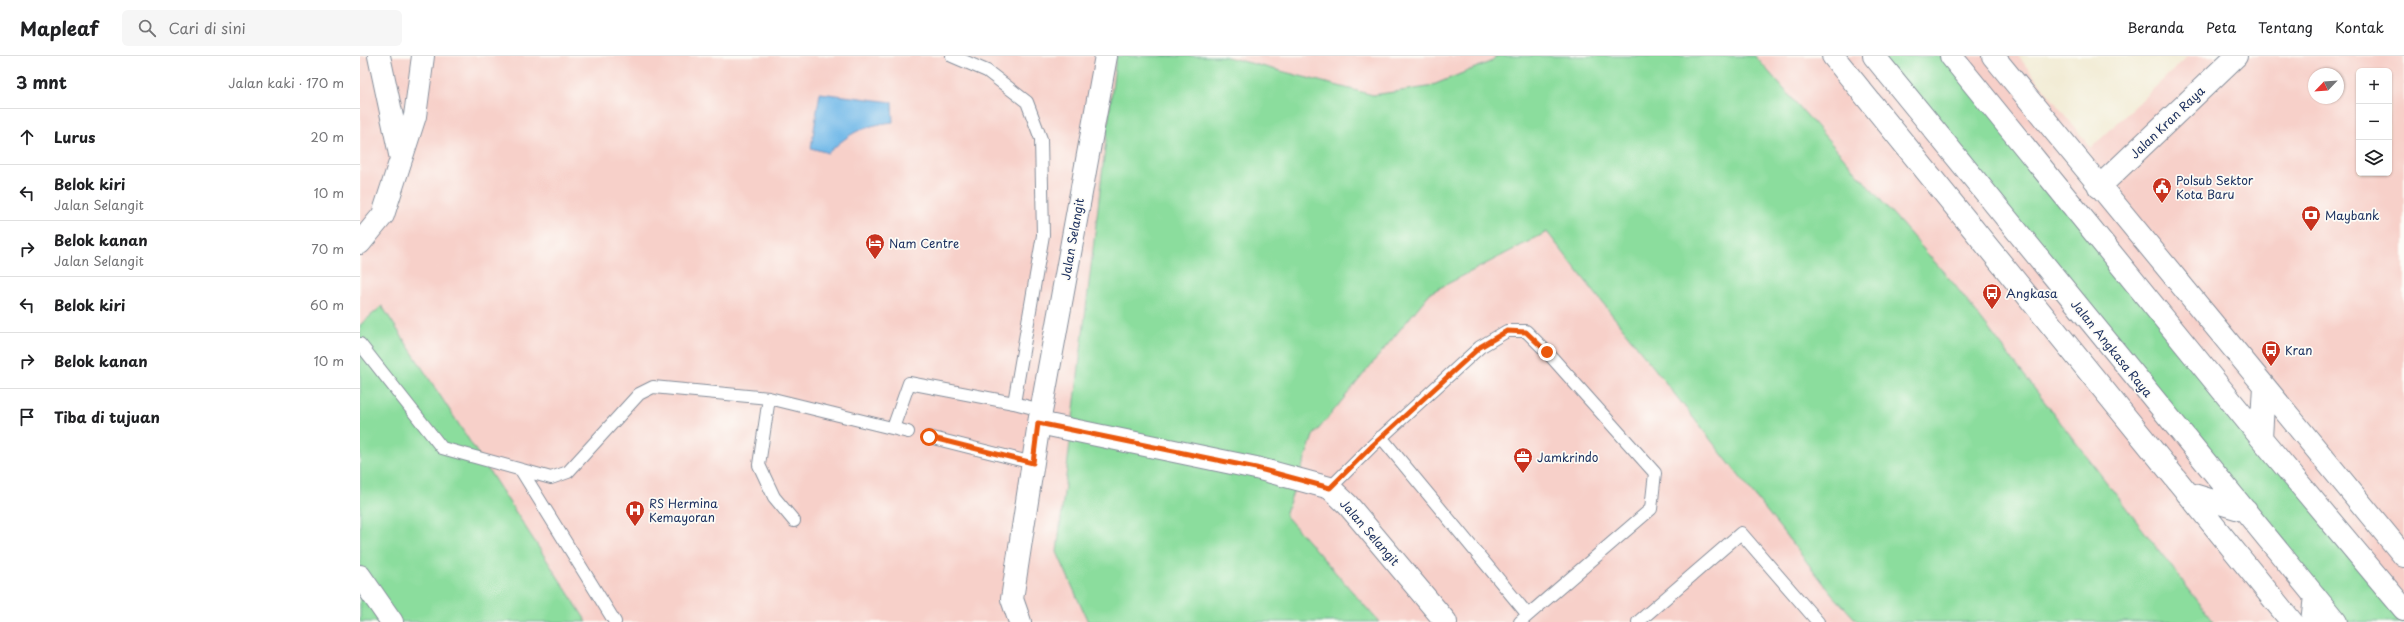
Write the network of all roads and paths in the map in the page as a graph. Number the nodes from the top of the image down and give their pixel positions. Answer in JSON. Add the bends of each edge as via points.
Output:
{"nodes":[{"id":1,"x":378,"y":56,"type":"edge"},
{"id":2,"x":423,"y":56,"type":"edge"},
{"id":3,"x":952,"y":56,"type":"edge"},
{"id":4,"x":1106,"y":56,"type":"edge"},
{"id":5,"x":1833,"y":56,"type":"edge"},
{"id":6,"x":1874,"y":56,"type":"edge"},
{"id":7,"x":1951,"y":56,"type":"edge"},
{"id":8,"x":1992,"y":56,"type":"edge"},
{"id":9,"x":2236,"y":56,"type":"edge"},
{"id":10,"x":401,"y":159,"type":"junction"},
{"id":11,"x":2099,"y":187,"type":"junction"},
{"id":12,"x":360,"y":242,"type":"edge"},
{"id":13,"x":360,"y":344,"type":"edge"},
{"id":14,"x":2264,"y":386,"type":"junction"},
{"id":15,"x":769,"y":398,"type":"junction"},
{"id":16,"x":1014,"y":403,"type":"junction"},
{"id":17,"x":1040,"y":416,"type":"junction"},
{"id":18,"x":892,"y":428,"type":"junction"},
{"id":19,"x":908,"y":432,"type":"dead end"},
{"id":20,"x":929,"y":437,"type":"dead end"},
{"id":21,"x":1381,"y":437,"type":"junction"},
{"id":22,"x":2261,"y":438,"type":"junction"},
{"id":23,"x":1033,"y":463,"type":"junction"},
{"id":24,"x":521,"y":470,"type":"junction"},
{"id":25,"x":1330,"y":488,"type":"junction"},
{"id":26,"x":2187,"y":493,"type":"junction"},
{"id":27,"x":2246,"y":511,"type":"junction"},
{"id":28,"x":794,"y":521,"type":"dead end"},
{"id":29,"x":2404,"y":556,"type":"edge"},
{"id":30,"x":360,"y":576,"type":"edge"},
{"id":31,"x":2315,"y":596,"type":"junction"},
{"id":32,"x":2404,"y":609,"type":"edge"},
{"id":33,"x":1524,"y":618,"type":"edge"},
{"id":34,"x":392,"y":622,"type":"edge"},
{"id":35,"x":615,"y":622,"type":"edge"},
{"id":36,"x":1020,"y":622,"type":"edge"},
{"id":37,"x":1446,"y":622,"type":"edge"},
{"id":38,"x":1638,"y":622,"type":"edge"},
{"id":39,"x":1818,"y":622,"type":"edge"},
{"id":40,"x":2292,"y":622,"type":"edge"},
{"id":41,"x":2312,"y":622,"type":"edge"},
{"id":42,"x":2336,"y":622,"type":"edge"}],
"edges":[{"from":1,"to":10,"type":"main road"},
{"from":2,"to":10,"type":"main road","via":[[415,116]]},
{"from":3,"to":16,"type":"lane","via":[[987,71],[1027,102],[1041,139],[1043,235]]},
{"from":4,"to":17,"type":"main road","name":"Jalan Selangit"},
{"from":5,"to":26,"type":"main road"},
{"from":6,"to":27,"type":"main road","name":"Jalan Angkasa Raya"},
{"from":7,"to":22,"type":"main road"},
{"from":8,"to":11,"type":"main road"},
{"from":9,"to":11,"type":"main road","name":"Jalan Kran Raya"},
{"from":10,"to":12,"type":"main road","via":[[383,215]]},
{"from":11,"to":14,"type":"main road"},
{"from":13,"to":24,"type":"lane","via":[[442,448]]},
{"from":14,"to":22,"type":"main road"},
{"from":14,"to":29,"type":"main road"},
{"from":15,"to":18,"type":"lane"},
{"from":15,"to":24,"type":"lane","via":[[653,387],[639,394],[568,472],[551,478]]},
{"from":15,"to":28,"type":"lane","via":[[759,465],[774,497]]},
{"from":16,"to":17,"type":"lane"},
{"from":16,"to":18,"type":"lane","via":[[909,383]]},
{"from":17,"to":23,"type":"main road","name":"Jalan Selangit"},
{"from":17,"to":25,"type":"main road","name":"Jalan Selangit"},
{"from":18,"to":19,"type":"lane"},
{"from":20,"to":23,"type":"lane"},
{"from":21,"to":25,"type":"lane"},
{"from":21,"to":33,"type":"lane"},
{"from":21,"to":33,"type":"lane","via":[[1480,347],[1507,331],[1526,332],[1655,473],[1651,509]]},
{"from":22,"to":32,"type":"main road"},
{"from":23,"to":36,"type":"main road","name":"Jalan Selangit","via":[[1012,599]]},
{"from":24,"to":35,"type":"lane"},
{"from":25,"to":37,"type":"main road","name":"Jalan Selangit","via":[[1348,505]]},
{"from":26,"to":27,"type":"main road"},
{"from":26,"to":40,"type":"main road"},
{"from":27,"to":31,"type":"main road","name":"Jalan Angkasa Raya"},
{"from":30,"to":34,"type":"main road"},
{"from":31,"to":41,"type":"main road"},
{"from":31,"to":42,"type":"main road","name":"Jalan Angkasa Raya"},
{"from":38,"to":39,"type":"lane","via":[[1741,533]]}]}
